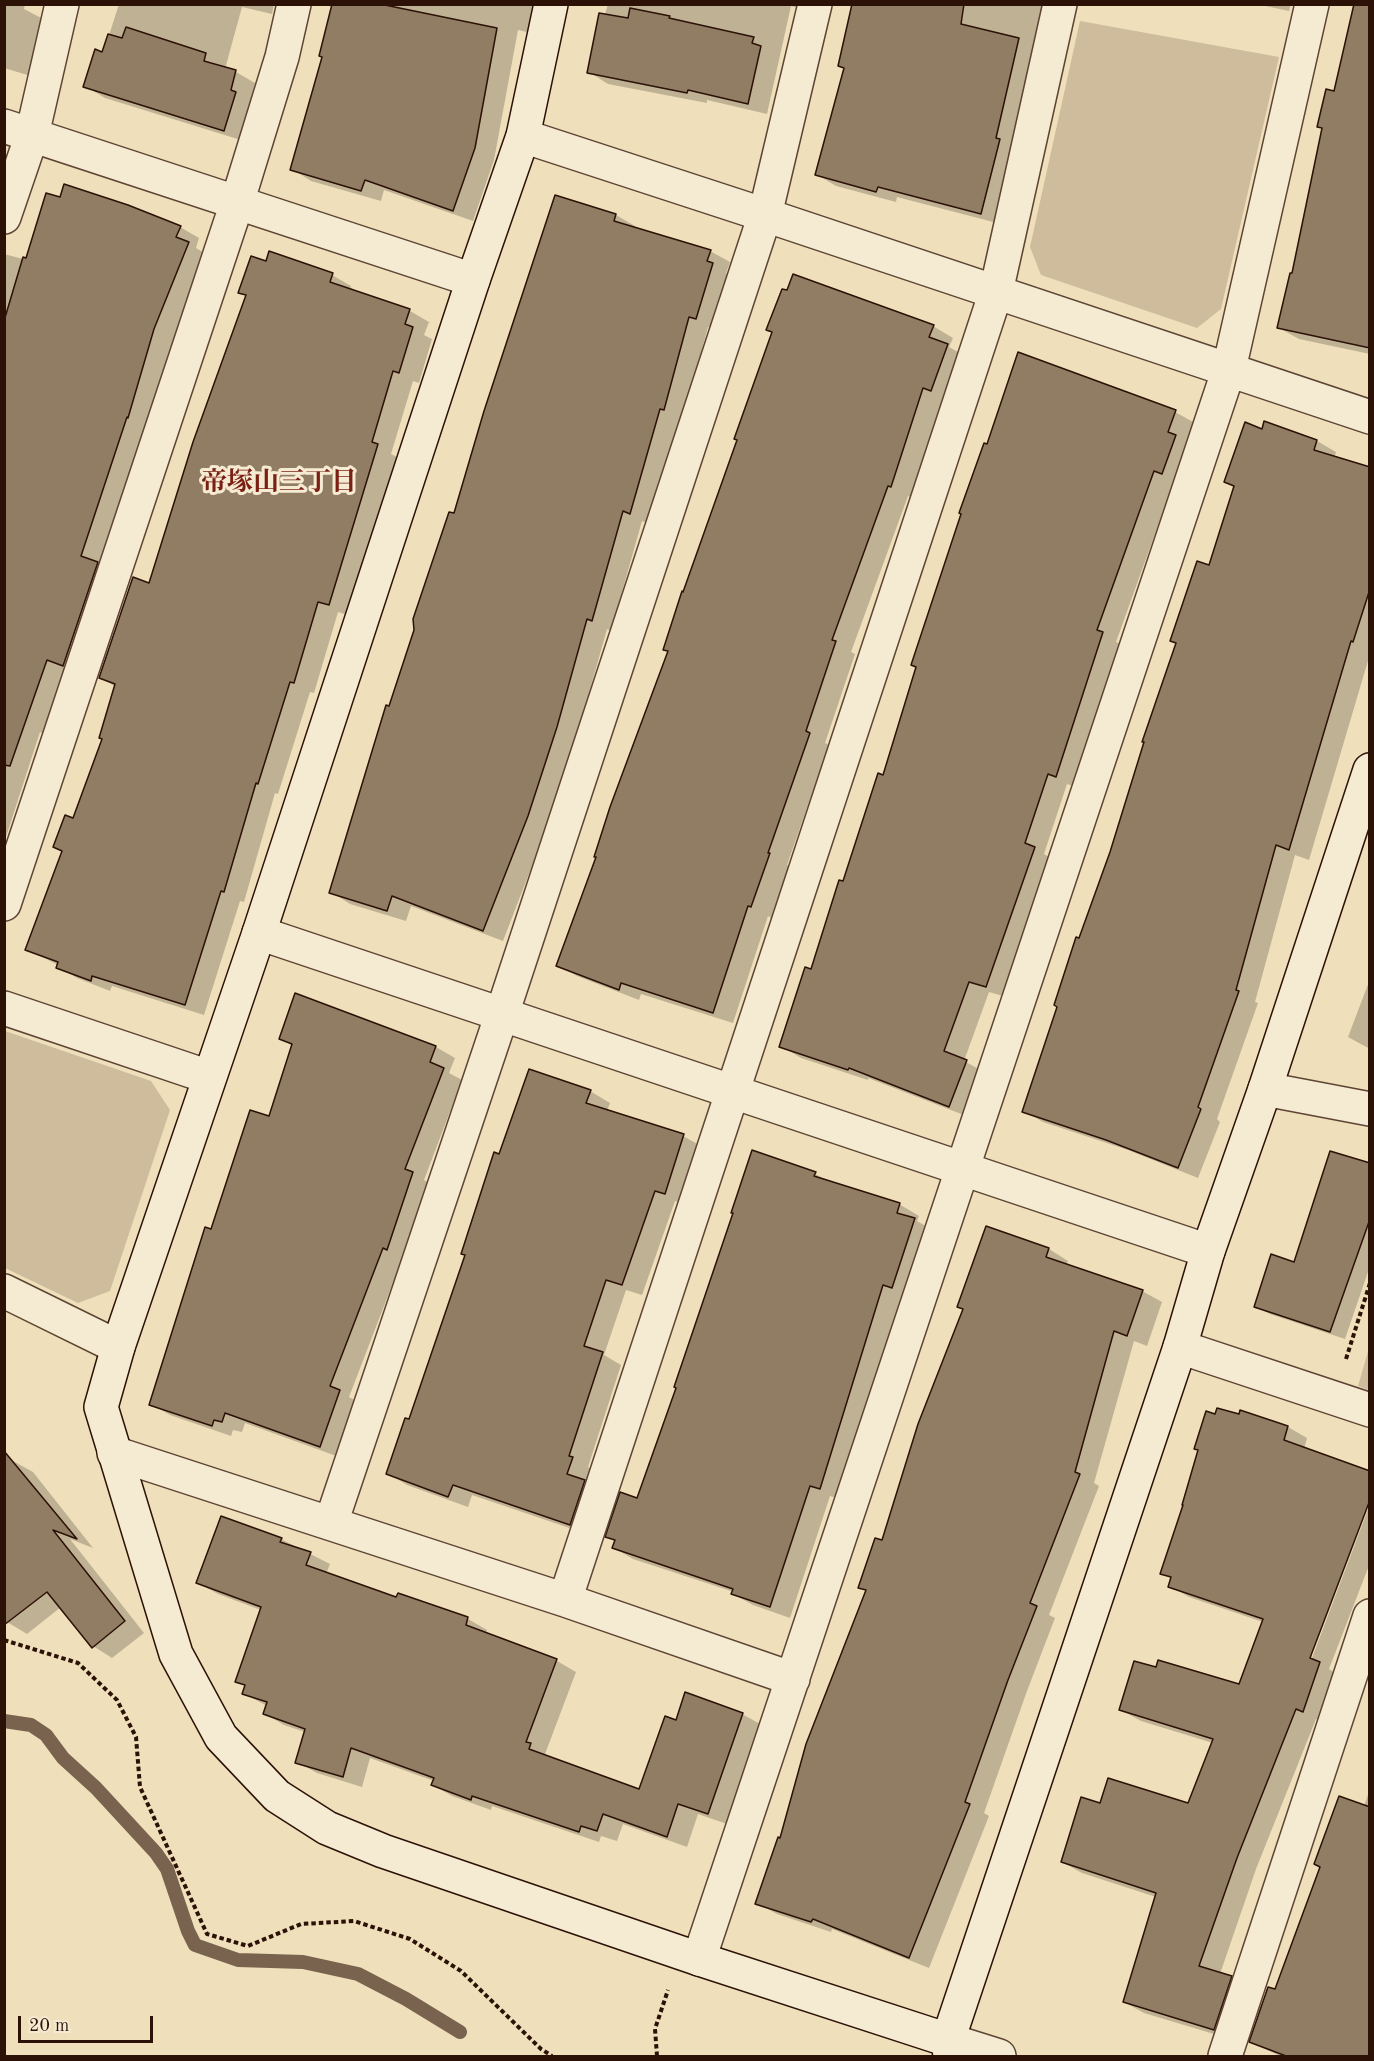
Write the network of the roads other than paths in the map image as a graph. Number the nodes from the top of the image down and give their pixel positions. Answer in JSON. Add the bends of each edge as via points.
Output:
{"nodes":[{"id":1,"x":62,"y":4,"type":"edge"},
{"id":2,"x":294,"y":4,"type":"edge"},
{"id":3,"x":551,"y":4,"type":"edge"},
{"id":4,"x":815,"y":4,"type":"edge"},
{"id":5,"x":1060,"y":4,"type":"edge"},
{"id":6,"x":1312,"y":4,"type":"edge"},
{"id":7,"x":18,"y":131,"type":"edge"},
{"id":8,"x":523,"y":136,"type":"junction"},
{"id":9,"x":237,"y":203,"type":"junction"},
{"id":10,"x":765,"y":215,"type":"junction"},
{"id":11,"x":4,"y":217,"type":"edge"},
{"id":12,"x":473,"y":280,"type":"junction"},
{"id":13,"x":996,"y":292,"type":"junction"},
{"id":14,"x":1229,"y":369,"type":"junction"},
{"id":15,"x":1370,"y":417,"type":"edge"},
{"id":16,"x":1370,"y":770,"type":"edge"},
{"id":17,"x":4,"y":904,"type":"edge"},
{"id":18,"x":258,"y":933,"type":"junction"},
{"id":19,"x":4,"y":1008,"type":"edge"},
{"id":20,"x":502,"y":1014,"type":"junction"},
{"id":21,"x":209,"y":1077,"type":"junction"},
{"id":22,"x":1265,"y":1089,"type":"junction"},
{"id":23,"x":734,"y":1092,"type":"junction"},
{"id":24,"x":1370,"y":1109,"type":"edge"},
{"id":25,"x":962,"y":1168,"type":"junction"},
{"id":26,"x":1208,"y":1251,"type":"junction"},
{"id":27,"x":4,"y":1291,"type":"edge"},
{"id":28,"x":118,"y":1347,"type":"junction"},
{"id":29,"x":1180,"y":1347,"type":"junction"},
{"id":30,"x":1370,"y":1410,"type":"edge"},
{"id":31,"x":114,"y":1453,"type":"junction"},
{"id":32,"x":331,"y":1523,"type":"junction"},
{"id":33,"x":565,"y":1600,"type":"junction"},
{"id":34,"x":1370,"y":1616,"type":"edge"},
{"id":35,"x":793,"y":1680,"type":"junction"},
{"id":36,"x":689,"y":1956,"type":"junction"},
{"id":37,"x":949,"y":2048,"type":"edge"},
{"id":38,"x":999,"y":2056,"type":"edge"},
{"id":39,"x":1225,"y":2056,"type":"edge"}],
"edges":[{"from":1,"to":7,"type":"street"},
{"from":2,"to":9,"type":"street","via":[[282,57]]},
{"from":3,"to":8,"type":"street"},
{"from":4,"to":10,"type":"street"},
{"from":5,"to":13,"type":"street"},
{"from":6,"to":14,"type":"street"},
{"from":7,"to":9,"type":"street"},
{"from":7,"to":11,"type":"street"},
{"from":8,"to":10,"type":"street"},
{"from":8,"to":12,"type":"street"},
{"from":9,"to":12,"type":"street"},
{"from":9,"to":17,"type":"street"},
{"from":10,"to":13,"type":"street"},
{"from":10,"to":20,"type":"street"},
{"from":12,"to":18,"type":"street"},
{"from":13,"to":14,"type":"street"},
{"from":13,"to":23,"type":"street"},
{"from":14,"to":15,"type":"street"},
{"from":14,"to":25,"type":"street"},
{"from":16,"to":22,"type":"street"},
{"from":18,"to":20,"type":"street"},
{"from":18,"to":21,"type":"street"},
{"from":19,"to":21,"type":"street"},
{"from":20,"to":23,"type":"street"},
{"from":20,"to":32,"type":"street"},
{"from":21,"to":28,"type":"street"},
{"from":22,"to":24,"type":"street"},
{"from":22,"to":26,"type":"street"},
{"from":23,"to":25,"type":"street"},
{"from":23,"to":33,"type":"street"},
{"from":25,"to":26,"type":"street"},
{"from":25,"to":35,"type":"street"},
{"from":26,"to":29,"type":"street"},
{"from":27,"to":28,"type":"street"},
{"from":28,"to":31,"type":"street","via":[[101,1407]]},
{"from":29,"to":30,"type":"street"},
{"from":29,"to":37,"type":"street"},
{"from":31,"to":32,"type":"street"},
{"from":31,"to":36,"type":"street","via":[[176,1654],[221,1737],[277,1796],[327,1828],[383,1851]]},
{"from":32,"to":33,"type":"street"},
{"from":33,"to":35,"type":"street"},
{"from":34,"to":39,"type":"street"},
{"from":35,"to":36,"type":"street"},
{"from":36,"to":37,"type":"street"},
{"from":37,"to":38,"type":"street"}]}
